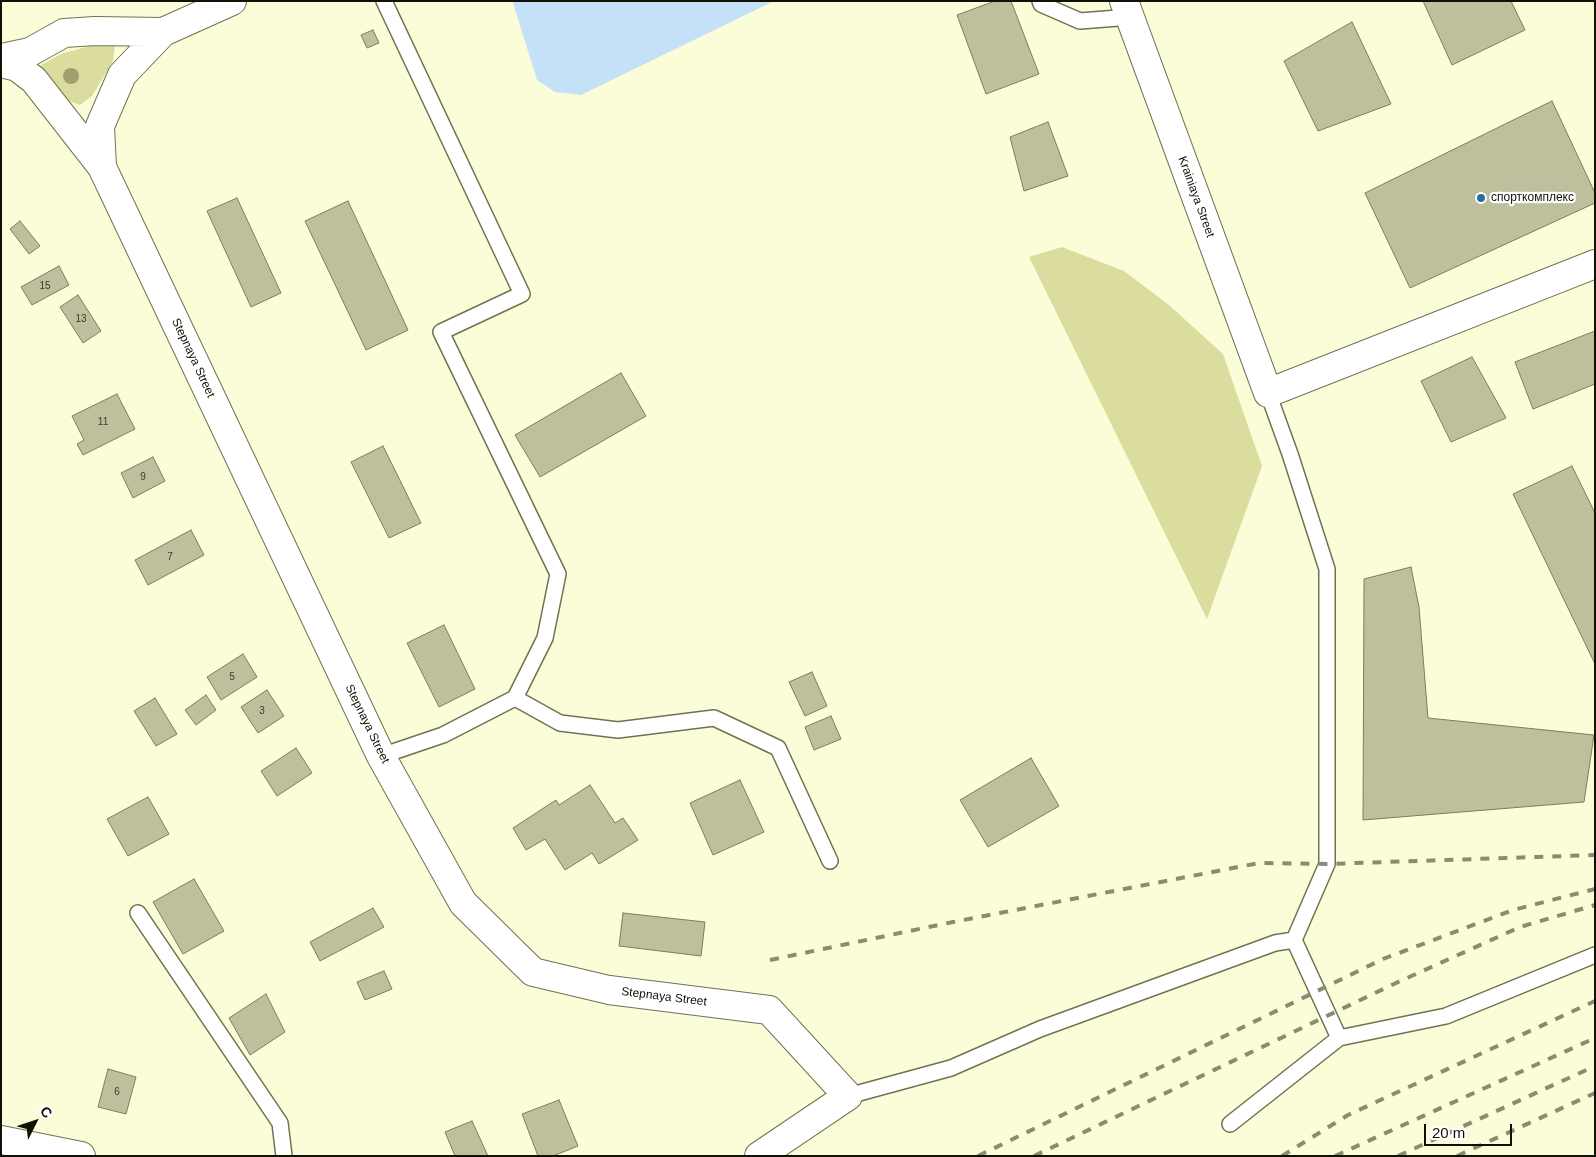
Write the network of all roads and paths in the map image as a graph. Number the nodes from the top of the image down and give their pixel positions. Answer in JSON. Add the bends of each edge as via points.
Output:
{"nodes":[{"id":1,"x":232,"y":1,"type":"edge"},
{"id":2,"x":384,"y":1,"type":"edge"},
{"id":3,"x":1040,"y":1,"type":"edge"},
{"id":4,"x":1127,"y":9,"type":"edge"},
{"id":5,"x":163,"y":32,"type":"junction"},
{"id":6,"x":1,"y":58,"type":"edge"},
{"id":7,"x":1,"y":63,"type":"edge"},
{"id":8,"x":102,"y":167,"type":"junction"},
{"id":9,"x":1595,"y":264,"type":"edge"},
{"id":10,"x":1268,"y":393,"type":"junction"},
{"id":11,"x":515,"y":698,"type":"junction"},
{"id":12,"x":381,"y":756,"type":"junction"},
{"id":13,"x":830,"y":861,"type":"dead end"},
{"id":14,"x":138,"y":913,"type":"dead end"},
{"id":15,"x":1294,"y":940,"type":"junction"},
{"id":16,"x":1595,"y":955,"type":"edge"},
{"id":17,"x":1339,"y":1038,"type":"junction"},
{"id":18,"x":848,"y":1096,"type":"junction"},
{"id":19,"x":1230,"y":1124,"type":"dead end"},
{"id":20,"x":1,"y":1140,"type":"edge"},
{"id":21,"x":80,"y":1156,"type":"edge"},
{"id":22,"x":284,"y":1156,"type":"edge"},
{"id":23,"x":759,"y":1156,"type":"edge"}],
"edges":[{"from":1,"to":5,"type":"street"},
{"from":2,"to":11,"type":"lane","via":[[522,294],[440,332],[558,574],[544,638]]},
{"from":3,"to":4,"type":"lane","via":[[1080,21]]},
{"from":4,"to":10,"type":"street","name":"Krainiaya Street"},
{"from":5,"to":6,"type":"street","via":[[64,33],[30,52]]},
{"from":5,"to":8,"type":"street","via":[[122,75],[100,126]]},
{"from":7,"to":8,"type":"street","name":"Stepnaya Street","via":[[16,67],[34,80]]},
{"from":8,"to":12,"type":"street","name":"Stepnaya Street"},
{"from":9,"to":10,"type":"street"},
{"from":10,"to":15,"type":"lane","via":[[1327,569],[1327,864]]},
{"from":11,"to":12,"type":"lane","via":[[443,735]]},
{"from":11,"to":13,"type":"lane","via":[[560,723],[618,730],[714,718],[778,748]]},
{"from":12,"to":18,"type":"street","name":"Stepnaya Street","via":[[463,903],[533,972],[610,990],[769,1010]]},
{"from":14,"to":22,"type":"lane","via":[[280,1123]]},
{"from":15,"to":17,"type":"lane"},
{"from":15,"to":18,"type":"lane","via":[[1275,943],[1049,1026],[951,1068]]},
{"from":16,"to":17,"type":"lane","via":[[1446,1016]]},
{"from":17,"to":19,"type":"lane"},
{"from":18,"to":23,"type":"street"},
{"from":20,"to":21,"type":"street"}]}
